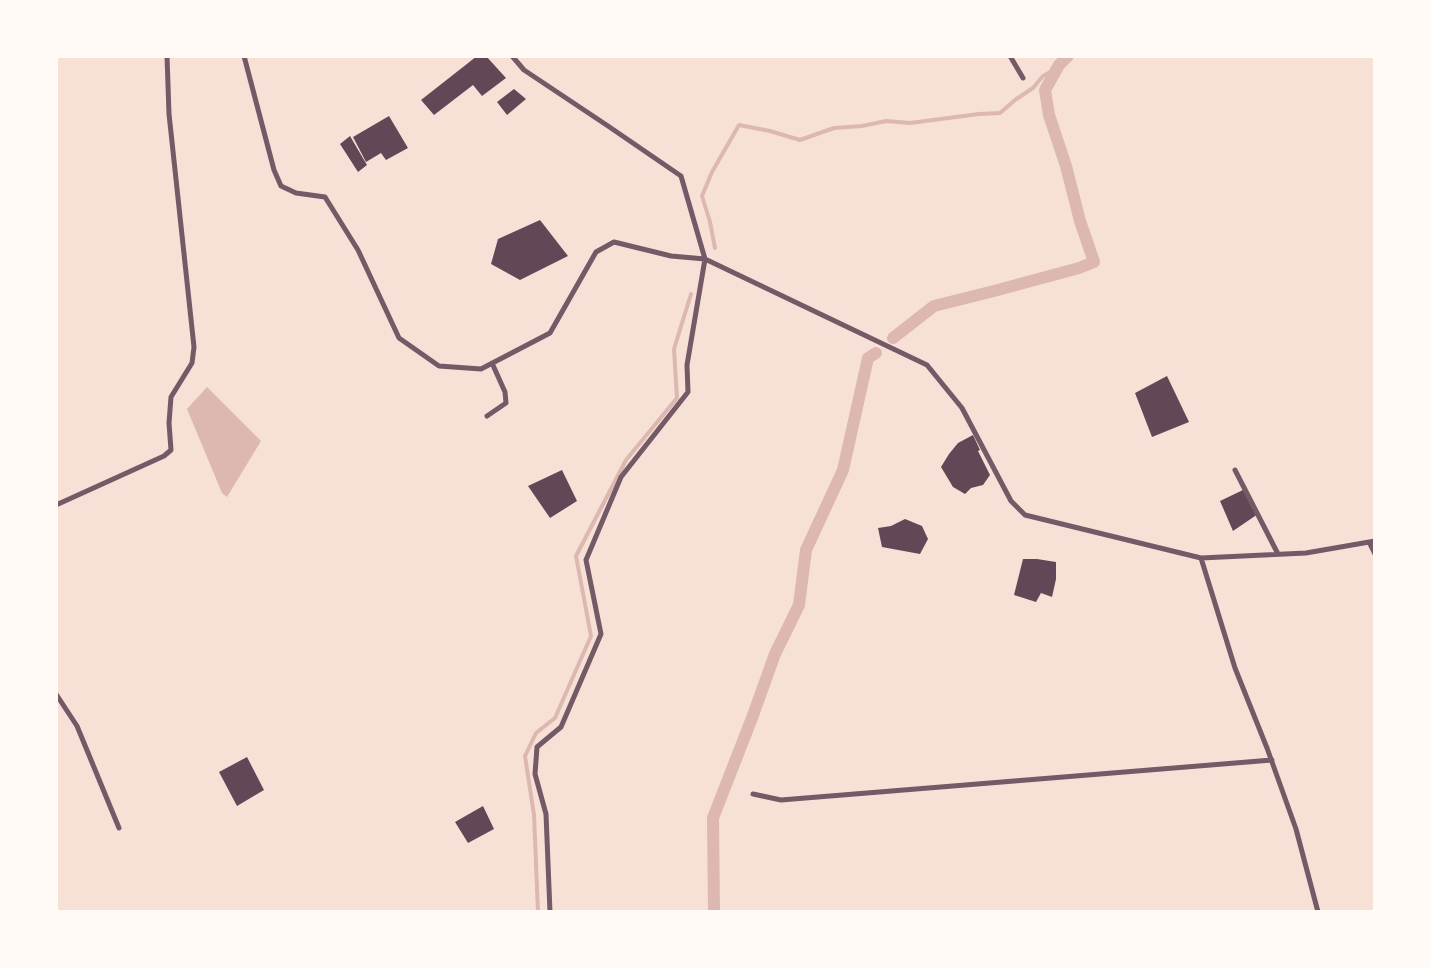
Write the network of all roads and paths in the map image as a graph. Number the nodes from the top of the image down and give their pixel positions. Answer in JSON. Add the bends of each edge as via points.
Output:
{"nodes":[{"id":1,"x":168,"y":56,"type":"edge"},
{"id":2,"x":244,"y":56,"type":"edge"},
{"id":3,"x":512,"y":56,"type":"edge"},
{"id":4,"x":1010,"y":56,"type":"edge"},
{"id":5,"x":1023,"y":78,"type":"dead end"},
{"id":6,"x":704,"y":259,"type":"junction"},
{"id":7,"x":492,"y":363,"type":"junction"},
{"id":8,"x":487,"y":416,"type":"dead end"},
{"id":9,"x":1236,"y":470,"type":"dead end"},
{"id":10,"x":56,"y":505,"type":"edge"},
{"id":11,"x":1372,"y":541,"type":"edge"},
{"id":12,"x":1278,"y":554,"type":"junction"},
{"id":13,"x":1375,"y":554,"type":"edge"},
{"id":14,"x":1201,"y":558,"type":"junction"},
{"id":15,"x":56,"y":694,"type":"edge"},
{"id":16,"x":1272,"y":760,"type":"junction"},
{"id":17,"x":753,"y":794,"type":"dead end"},
{"id":18,"x":119,"y":828,"type":"dead end"},
{"id":19,"x":550,"y":912,"type":"edge"},
{"id":20,"x":1318,"y":912,"type":"edge"}],
"edges":[{"from":1,"to":10,"type":"street","via":[[169,114],[194,347],[192,363],[171,397],[171,450]]},
{"from":2,"to":7,"type":"street","via":[[281,186],[296,193],[325,197],[358,250],[398,338],[439,366],[481,369]]},
{"from":3,"to":6,"type":"street","via":[[524,70],[681,176]]},
{"from":4,"to":5,"type":"street"},
{"from":6,"to":7,"type":"street","via":[[671,256],[614,242],[596,252],[550,333]]},
{"from":6,"to":14,"type":"street","via":[[927,365],[962,408],[1011,501],[1025,515]]},
{"from":6,"to":19,"type":"street","via":[[687,365],[688,392],[621,477],[589,552],[586,560],[601,634],[561,727],[537,747],[535,774],[546,814]]},
{"from":7,"to":8,"type":"street","via":[[505,392],[506,403]]},
{"from":9,"to":12,"type":"street"},
{"from":11,"to":12,"type":"street","via":[[1306,553]]},
{"from":11,"to":13,"type":"street"},
{"from":12,"to":14,"type":"street"},
{"from":14,"to":16,"type":"street","via":[[1235,668]]},
{"from":15,"to":18,"type":"street","via":[[77,726]]},
{"from":16,"to":17,"type":"street","via":[[781,800]]},
{"from":16,"to":20,"type":"street","via":[[1296,828]]}]}
